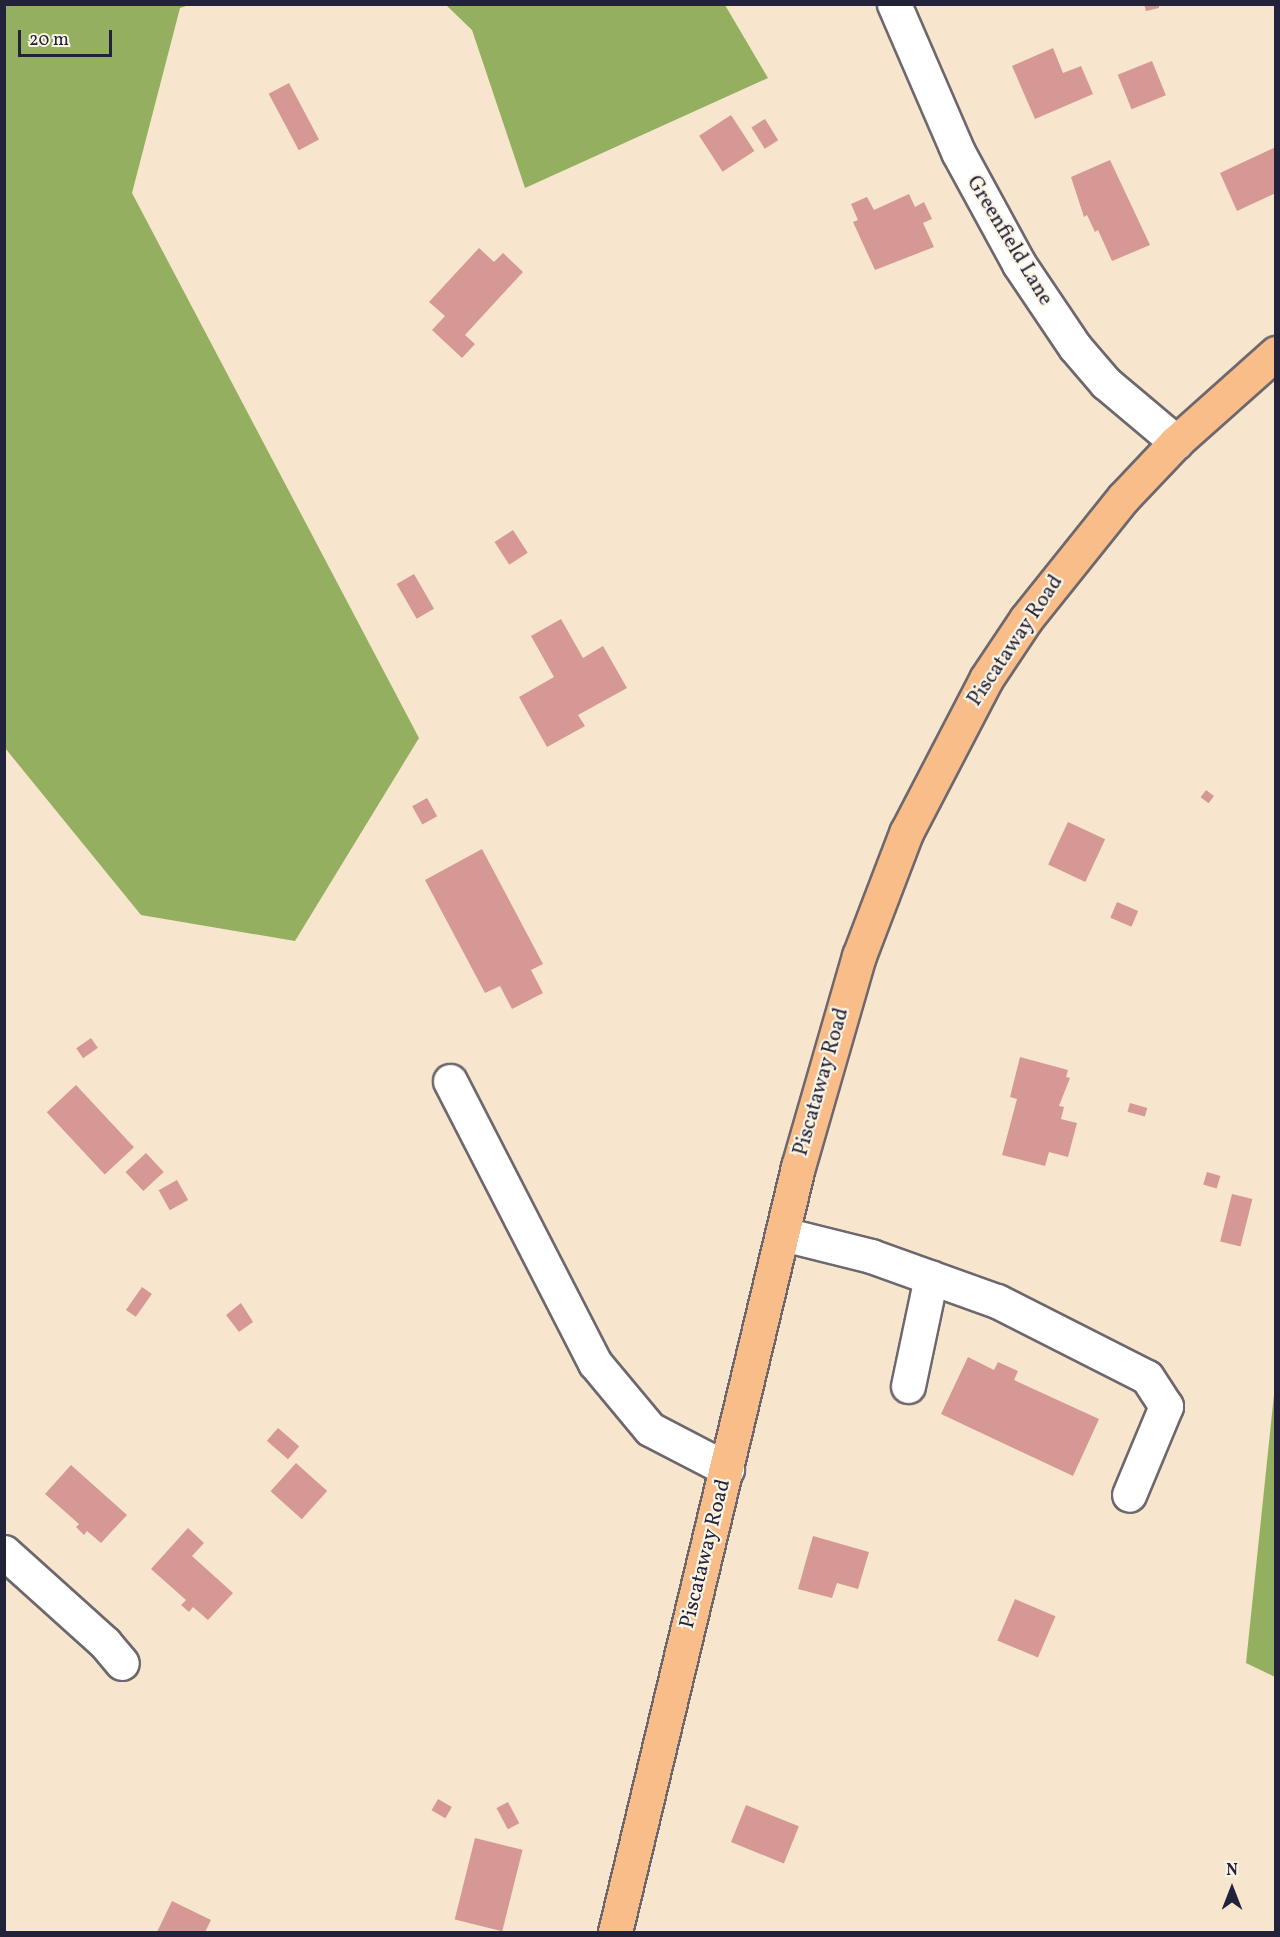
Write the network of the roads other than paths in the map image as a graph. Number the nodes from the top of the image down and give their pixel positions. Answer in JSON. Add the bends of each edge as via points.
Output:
{"nodes":[{"id":1,"x":894,"y":4,"type":"edge"},
{"id":2,"x":1275,"y":353,"type":"edge"},
{"id":3,"x":1176,"y":442,"type":"junction"},
{"id":4,"x":450,"y":1081,"type":"dead end"},
{"id":5,"x":783,"y":1234,"type":"junction"},
{"id":6,"x":931,"y":1278,"type":"junction"},
{"id":7,"x":908,"y":1386,"type":"dead end"},
{"id":8,"x":727,"y":1469,"type":"junction"},
{"id":9,"x":1129,"y":1495,"type":"dead end"},
{"id":10,"x":4,"y":1552,"type":"edge"},
{"id":11,"x":122,"y":1663,"type":"dead end"},
{"id":12,"x":615,"y":1932,"type":"edge"}],
"edges":[{"from":1,"to":3,"type":"street","name":"Greenfield Lane","via":[[958,152],[1019,264],[1075,347],[1106,383]]},
{"from":2,"to":3,"type":"main road","name":"Piscataway Road"},
{"from":3,"to":5,"type":"main road","name":"Piscataway Road","via":[[1123,498],[1026,620],[986,679],[942,758],[906,833],[859,956]]},
{"from":4,"to":8,"type":"street","via":[[595,1363],[650,1430]]},
{"from":5,"to":6,"type":"street","via":[[871,1256]]},
{"from":5,"to":8,"type":"main road","name":"Piscataway Road"},
{"from":6,"to":7,"type":"street"},
{"from":6,"to":9,"type":"street","via":[[997,1301],[1148,1377],[1166,1406]]},
{"from":8,"to":12,"type":"main road","name":"Piscataway Road"},
{"from":10,"to":11,"type":"street","via":[[105,1642]]}]}
